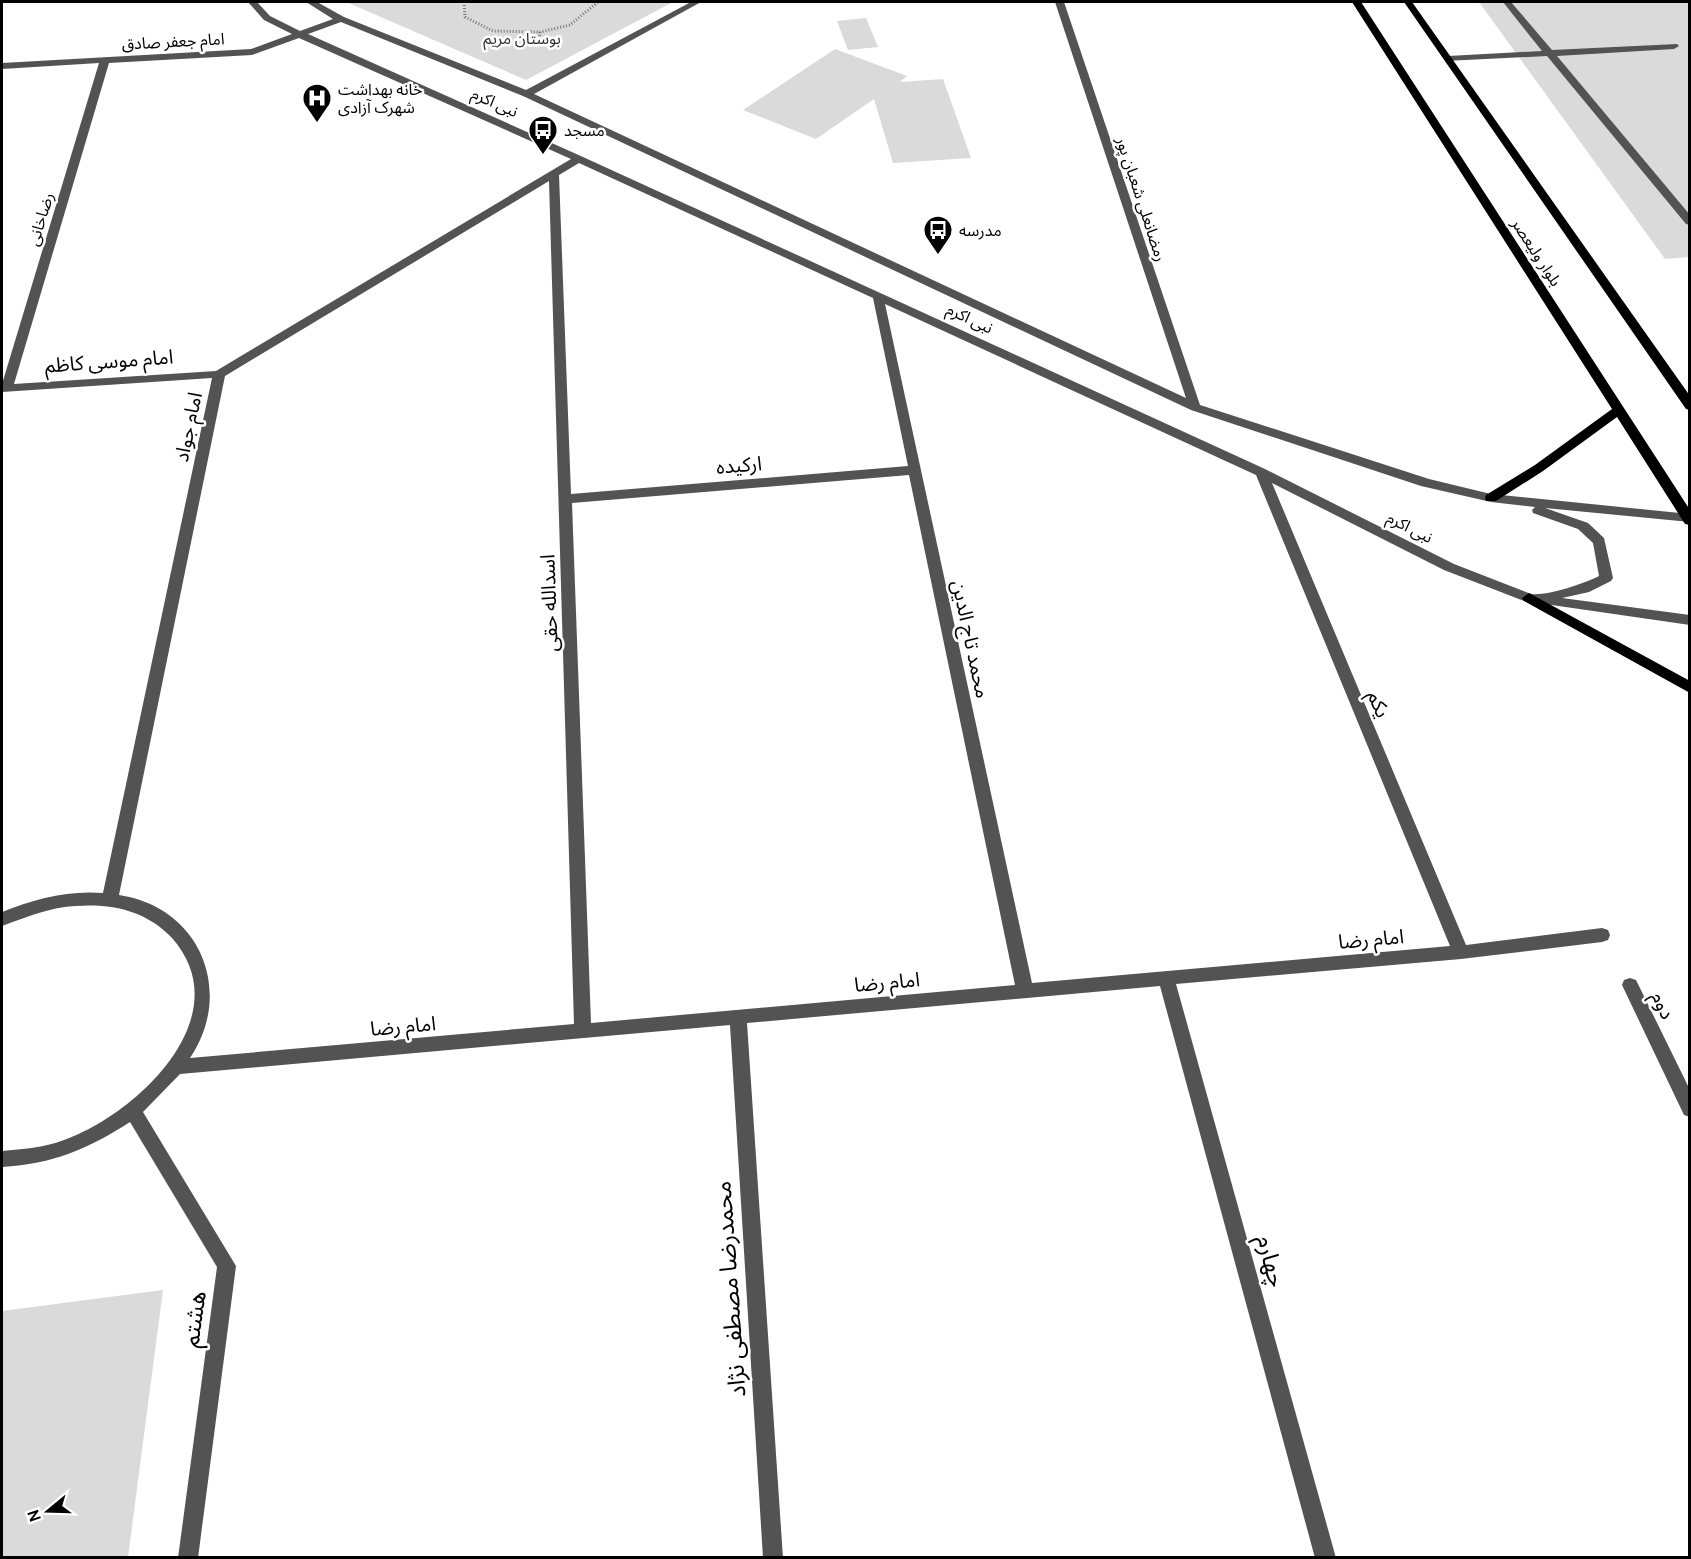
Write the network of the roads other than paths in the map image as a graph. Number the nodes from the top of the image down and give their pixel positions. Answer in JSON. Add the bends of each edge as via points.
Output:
{"nodes":[{"id":1,"x":252,"y":2,"type":"edge"},
{"id":2,"x":311,"y":2,"type":"edge"},
{"id":3,"x":697,"y":2,"type":"edge"},
{"id":4,"x":1060,"y":2,"type":"edge"},
{"id":5,"x":1356,"y":2,"type":"edge"},
{"id":6,"x":1408,"y":2,"type":"edge"},
{"id":7,"x":1506,"y":2,"type":"edge"},
{"id":8,"x":341,"y":18,"type":"junction"},
{"id":9,"x":299,"y":34,"type":"junction"},
{"id":10,"x":1674,"y":46,"type":"dead end"},
{"id":11,"x":1550,"y":53,"type":"junction"},
{"id":12,"x":1448,"y":59,"type":"junction"},
{"id":13,"x":105,"y":60,"type":"junction"},
{"id":14,"x":2,"y":66,"type":"edge"},
{"id":15,"x":526,"y":94,"type":"junction"},
{"id":16,"x":579,"y":159,"type":"junction"},
{"id":17,"x":554,"y":174,"type":"junction"},
{"id":18,"x":1689,"y":222,"type":"edge"},
{"id":19,"x":878,"y":296,"type":"junction"},
{"id":20,"x":219,"y":374,"type":"junction"},
{"id":21,"x":4,"y":387,"type":"edge"},
{"id":22,"x":1689,"y":406,"type":"edge"},
{"id":23,"x":1195,"y":407,"type":"junction"},
{"id":24,"x":1620,"y":409,"type":"junction"},
{"id":25,"x":915,"y":470,"type":"junction"},
{"id":26,"x":1261,"y":472,"type":"junction"},
{"id":27,"x":1491,"y":498,"type":"junction"},
{"id":28,"x":565,"y":499,"type":"junction"},
{"id":29,"x":1689,"y":519,"type":"edge"},
{"id":30,"x":1529,"y":598,"type":"junction"},
{"id":31,"x":1689,"y":620,"type":"edge"},
{"id":32,"x":1689,"y":688,"type":"edge"},
{"id":33,"x":110,"y":899,"type":"junction"},
{"id":34,"x":2,"y":920,"type":"edge"},
{"id":35,"x":1602,"y":935,"type":"dead end"},
{"id":36,"x":1461,"y":952,"type":"junction"},
{"id":37,"x":1166,"y":979,"type":"junction"},
{"id":38,"x":1630,"y":986,"type":"dead end"},
{"id":39,"x":1025,"y":991,"type":"junction"},
{"id":40,"x":738,"y":1017,"type":"junction"},
{"id":41,"x":583,"y":1031,"type":"junction"},
{"id":42,"x":176,"y":1067,"type":"junction"},
{"id":43,"x":1689,"y":1108,"type":"edge"},
{"id":44,"x":133,"y":1111,"type":"junction"},
{"id":45,"x":2,"y":1159,"type":"edge"},
{"id":46,"x":188,"y":1557,"type":"edge"},
{"id":47,"x":773,"y":1557,"type":"edge"},
{"id":48,"x":1326,"y":1557,"type":"edge"}],
"edges":[{"from":1,"to":9,"type":"street","name":"نبی اکرم","via":[[267,18]]},
{"from":2,"to":8,"type":"street","name":"نبی اکرم"},
{"from":3,"to":15,"type":"street"},
{"from":4,"to":23,"type":"street","name":"رمضانعلی شعبان پور"},
{"from":5,"to":24,"type":"main road","name":"بلوار ولیعصر"},
{"from":6,"to":12,"type":"main road","name":"بلوار ولیعصر"},
{"from":7,"to":11,"type":"street"},
{"from":8,"to":9,"type":"street","name":"امام جعفر صادق"},
{"from":8,"to":15,"type":"street","name":"نبی اکرم"},
{"from":9,"to":13,"type":"street","name":"امام جعفر صادق","via":[[252,52]]},
{"from":9,"to":16,"type":"street","name":"نبی اکرم"},
{"from":10,"to":11,"type":"street"},
{"from":11,"to":12,"type":"street"},
{"from":11,"to":18,"type":"street"},
{"from":12,"to":22,"type":"main road","name":"بلوار ولیعصر"},
{"from":13,"to":14,"type":"street","name":"امام جعفر صادق"},
{"from":13,"to":21,"type":"street","name":"رضاخانی"},
{"from":15,"to":23,"type":"street","name":"نبی اکرم"},
{"from":16,"to":17,"type":"street","name":"امام جواد"},
{"from":16,"to":19,"type":"street","name":"نبی اکرم"},
{"from":17,"to":20,"type":"street","name":"امام جواد"},
{"from":17,"to":28,"type":"street","name":"اسدالله حقی"},
{"from":19,"to":25,"type":"street","name":"محمد تاج الدین"},
{"from":19,"to":26,"type":"street","name":"نبی اکرم"},
{"from":20,"to":21,"type":"street","name":"امام موسی کاظم"},
{"from":20,"to":33,"type":"street","name":"امام جواد"},
{"from":23,"to":27,"type":"street","name":"نبی اکرم","via":[[1426,483]]},
{"from":24,"to":27,"type":"main road"},
{"from":24,"to":29,"type":"main road","name":"بلوار ولیعصر"},
{"from":25,"to":28,"type":"street","name":"ارکیده"},
{"from":25,"to":39,"type":"street","name":"محمد تاج الدین"},
{"from":26,"to":30,"type":"street","name":"نبی اکرم","via":[[1449,567]]},
{"from":26,"to":36,"type":"street","name":"یکم"},
{"from":27,"to":29,"type":"street","name":"نبی اکرم"},
{"from":27,"to":30,"type":"street","via":[[1551,513],[1583,526],[1599,541],[1606,578],[1584,589]]},
{"from":28,"to":41,"type":"street","name":"اسدالله حقی"},
{"from":30,"to":31,"type":"street","name":"نبی اکرم"},
{"from":30,"to":32,"type":"main road"},
{"from":33,"to":34,"type":"street","via":[[66,899],[20,910]]},
{"from":33,"to":42,"type":"street","via":[[148,909],[177,928],[196,956],[203,990],[196,1029]]},
{"from":35,"to":36,"type":"street","name":"امام رضا"},
{"from":36,"to":37,"type":"street","name":"امام رضا"},
{"from":37,"to":39,"type":"street","name":"امام رضا"},
{"from":37,"to":48,"type":"street","name":"چهارم"},
{"from":38,"to":43,"type":"street","name":"دوم"},
{"from":39,"to":40,"type":"street","name":"امام رضا"},
{"from":40,"to":41,"type":"street","name":"امام رضا"},
{"from":40,"to":47,"type":"street","name":"محمدرضا مصطفی نژاد"},
{"from":41,"to":42,"type":"street","name":"امام رضا"},
{"from":42,"to":44,"type":"street"},
{"from":44,"to":45,"type":"street","via":[[80,1141],[42,1155]]},
{"from":44,"to":46,"type":"street","name":"هشتم","via":[[227,1266]]}]}
